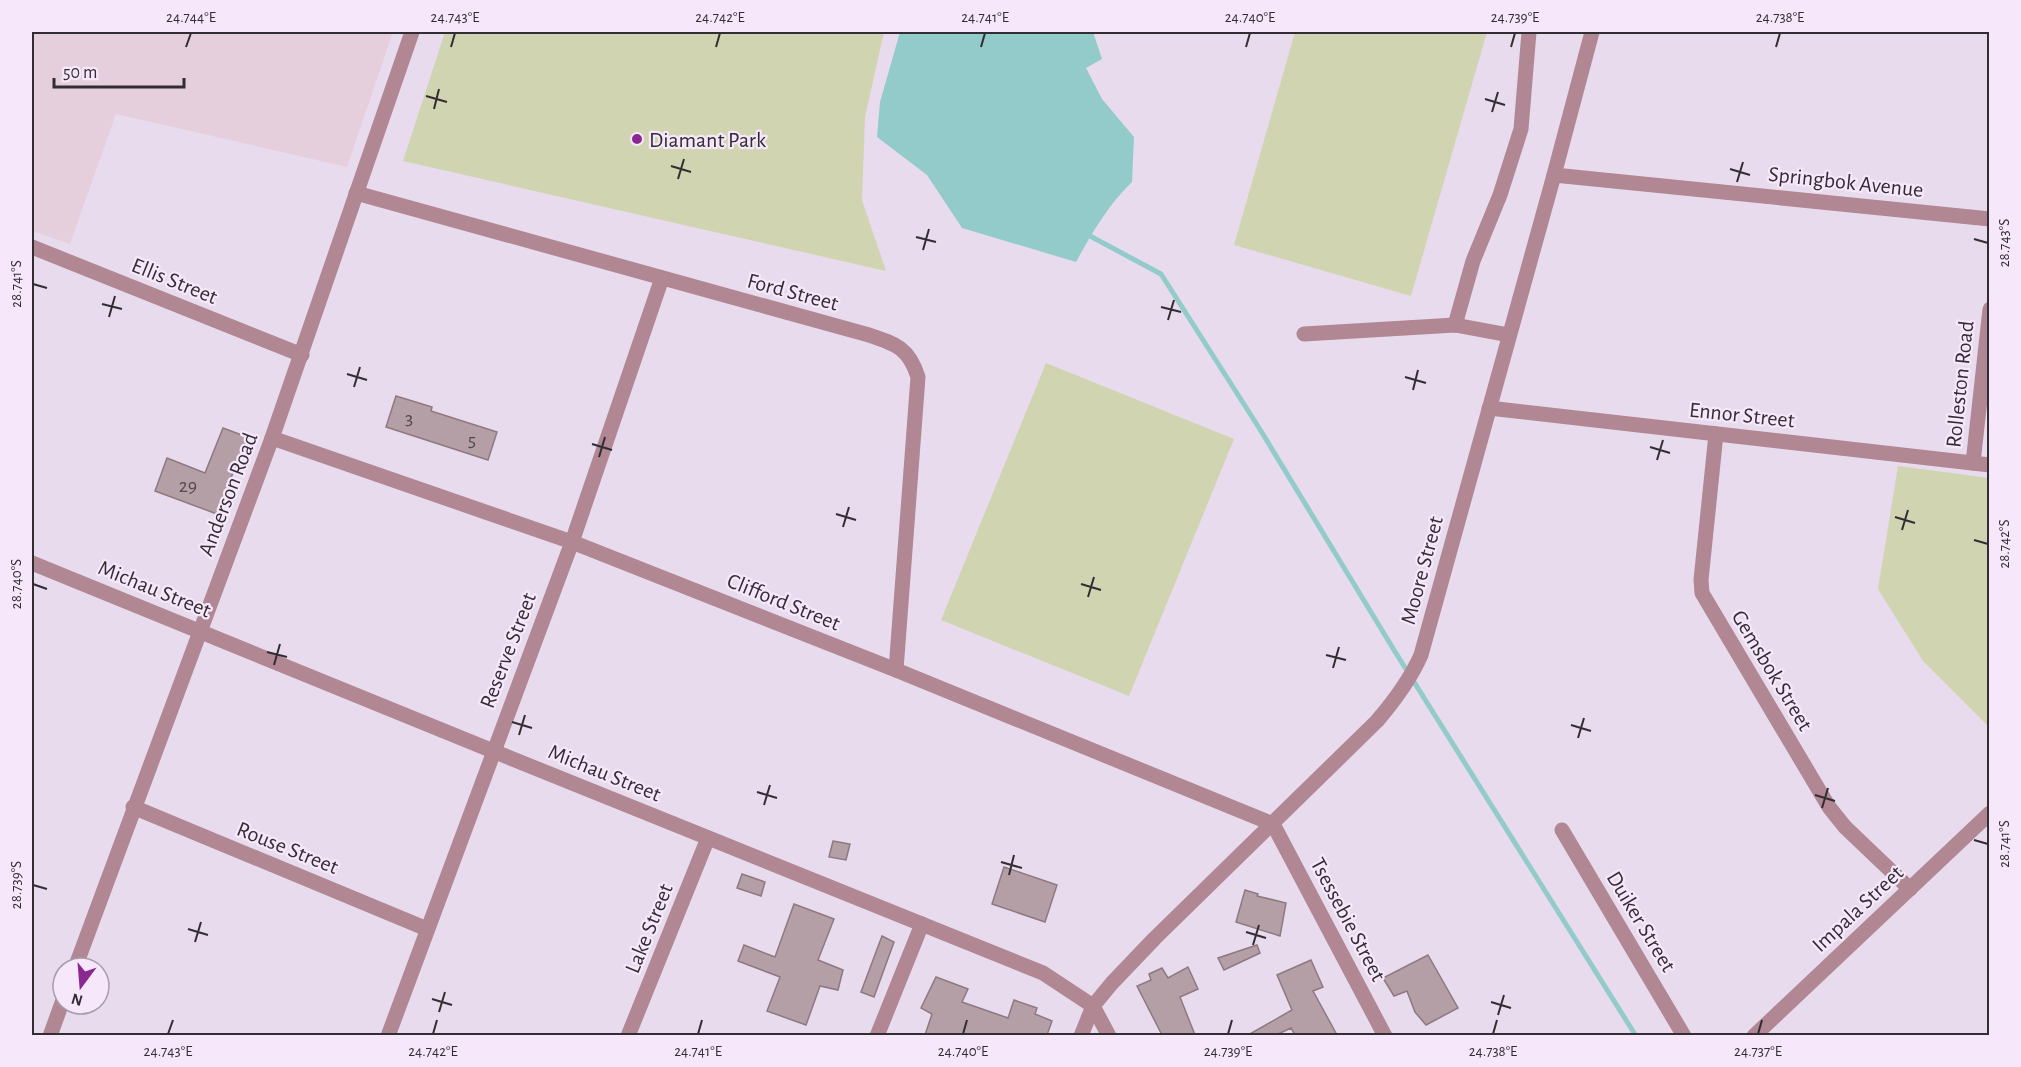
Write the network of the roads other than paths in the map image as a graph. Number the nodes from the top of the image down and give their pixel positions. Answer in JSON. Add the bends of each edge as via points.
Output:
{"nodes":[{"id":1,"x":411,"y":32,"type":"edge"},
{"id":2,"x":1529,"y":32,"type":"edge"},
{"id":3,"x":1592,"y":32,"type":"edge"},
{"id":4,"x":1554,"y":175,"type":"junction"},
{"id":5,"x":356,"y":193,"type":"junction"},
{"id":6,"x":1989,"y":219,"type":"edge"},
{"id":7,"x":32,"y":247,"type":"edge"},
{"id":8,"x":662,"y":278,"type":"junction"},
{"id":9,"x":1989,"y":309,"type":"edge"},
{"id":10,"x":1455,"y":326,"type":"junction"},
{"id":11,"x":1304,"y":334,"type":"dead end"},
{"id":12,"x":1509,"y":335,"type":"junction"},
{"id":13,"x":302,"y":355,"type":"junction"},
{"id":14,"x":1489,"y":408,"type":"junction"},
{"id":15,"x":1716,"y":434,"type":"junction"},
{"id":16,"x":272,"y":438,"type":"junction"},
{"id":17,"x":1973,"y":463,"type":"junction"},
{"id":18,"x":1989,"y":465,"type":"edge"},
{"id":19,"x":572,"y":542,"type":"junction"},
{"id":20,"x":32,"y":563,"type":"edge"},
{"id":21,"x":200,"y":631,"type":"junction"},
{"id":22,"x":896,"y":670,"type":"junction"},
{"id":23,"x":493,"y":751,"type":"junction"},
{"id":24,"x":133,"y":807,"type":"junction"},
{"id":25,"x":1989,"y":813,"type":"edge"},
{"id":26,"x":1273,"y":824,"type":"junction"},
{"id":27,"x":1562,"y":830,"type":"dead end"},
{"id":28,"x":708,"y":838,"type":"junction"},
{"id":29,"x":1910,"y":890,"type":"junction"},
{"id":30,"x":922,"y":924,"type":"junction"},
{"id":31,"x":427,"y":929,"type":"junction"},
{"id":32,"x":79,"y":956,"type":"edge"},
{"id":33,"x":1093,"y":1006,"type":"junction"},
{"id":34,"x":57,"y":1016,"type":"edge"},
{"id":35,"x":50,"y":1035,"type":"edge"},
{"id":36,"x":388,"y":1035,"type":"edge"},
{"id":37,"x":628,"y":1035,"type":"edge"},
{"id":38,"x":877,"y":1035,"type":"edge"},
{"id":39,"x":1081,"y":1035,"type":"edge"},
{"id":40,"x":1109,"y":1035,"type":"edge"},
{"id":41,"x":1385,"y":1035,"type":"edge"},
{"id":42,"x":1684,"y":1035,"type":"edge"},
{"id":43,"x":1755,"y":1035,"type":"edge"}],
"edges":[{"from":1,"to":5,"type":"street","name":"Anderson Road"},
{"from":2,"to":10,"type":"street","via":[[1521,129],[1473,261]]},
{"from":3,"to":4,"type":"street","name":"Moore Street"},
{"from":4,"to":6,"type":"street","name":"Springbok Avenue"},
{"from":4,"to":12,"type":"street","name":"Moore Street"},
{"from":5,"to":8,"type":"street","name":"Ford Street"},
{"from":5,"to":13,"type":"street","name":"Anderson Road"},
{"from":7,"to":13,"type":"street","name":"Ellis Street"},
{"from":8,"to":19,"type":"street","name":"Reserve Street"},
{"from":8,"to":22,"type":"street","name":"Ford Street","via":[[869,335],[903,349],[914,363],[918,377]]},
{"from":9,"to":17,"type":"street","name":"Rolleston Road"},
{"from":10,"to":11,"type":"street"},
{"from":10,"to":12,"type":"street"},
{"from":12,"to":14,"type":"street","name":"Moore Street"},
{"from":13,"to":16,"type":"street","name":"Anderson Road"},
{"from":14,"to":15,"type":"street","name":"Ennor Street"},
{"from":14,"to":26,"type":"street","name":"Moore Street","via":[[1421,655],[1412,675],[1377,721]]},
{"from":15,"to":17,"type":"street","name":"Ennor Street"},
{"from":15,"to":29,"type":"street","name":"Gemsbok Street","via":[[1702,593],[1828,807]]},
{"from":16,"to":19,"type":"street","name":"Clifford Street"},
{"from":16,"to":21,"type":"street","name":"Anderson Road"},
{"from":17,"to":18,"type":"street","name":"Ennor Street"},
{"from":19,"to":22,"type":"street","name":"Clifford Street"},
{"from":19,"to":23,"type":"street","name":"Reserve Street"},
{"from":20,"to":21,"type":"street","name":"Michau Street"},
{"from":21,"to":23,"type":"street","name":"Michau Street"},
{"from":21,"to":24,"type":"street","name":"Anderson Road"},
{"from":22,"to":26,"type":"street","name":"Clifford Street"},
{"from":23,"to":28,"type":"street","name":"Michau Street"},
{"from":23,"to":31,"type":"street","name":"Reserve Street"},
{"from":24,"to":31,"type":"street","name":"Rouse Street"},
{"from":24,"to":32,"type":"street","name":"Anderson Road"},
{"from":25,"to":29,"type":"street","name":"Impala Street"},
{"from":26,"to":33,"type":"street","name":"Moore Street","via":[[1155,938]]},
{"from":26,"to":41,"type":"street","name":"Tsessebie Street"},
{"from":27,"to":42,"type":"street","name":"Duiker Street"},
{"from":28,"to":30,"type":"street","name":"Michau Street"},
{"from":28,"to":37,"type":"street","name":"Lake Street"},
{"from":29,"to":43,"type":"street","name":"Impala Street"},
{"from":30,"to":33,"type":"street","name":"Michau Street","via":[[1043,973]]},
{"from":30,"to":38,"type":"street"},
{"from":31,"to":36,"type":"street","name":"Reserve Street"},
{"from":33,"to":39,"type":"street","name":"Moore Street"},
{"from":33,"to":40,"type":"street","name":"Michau Street"},
{"from":34,"to":35,"type":"street"}]}
